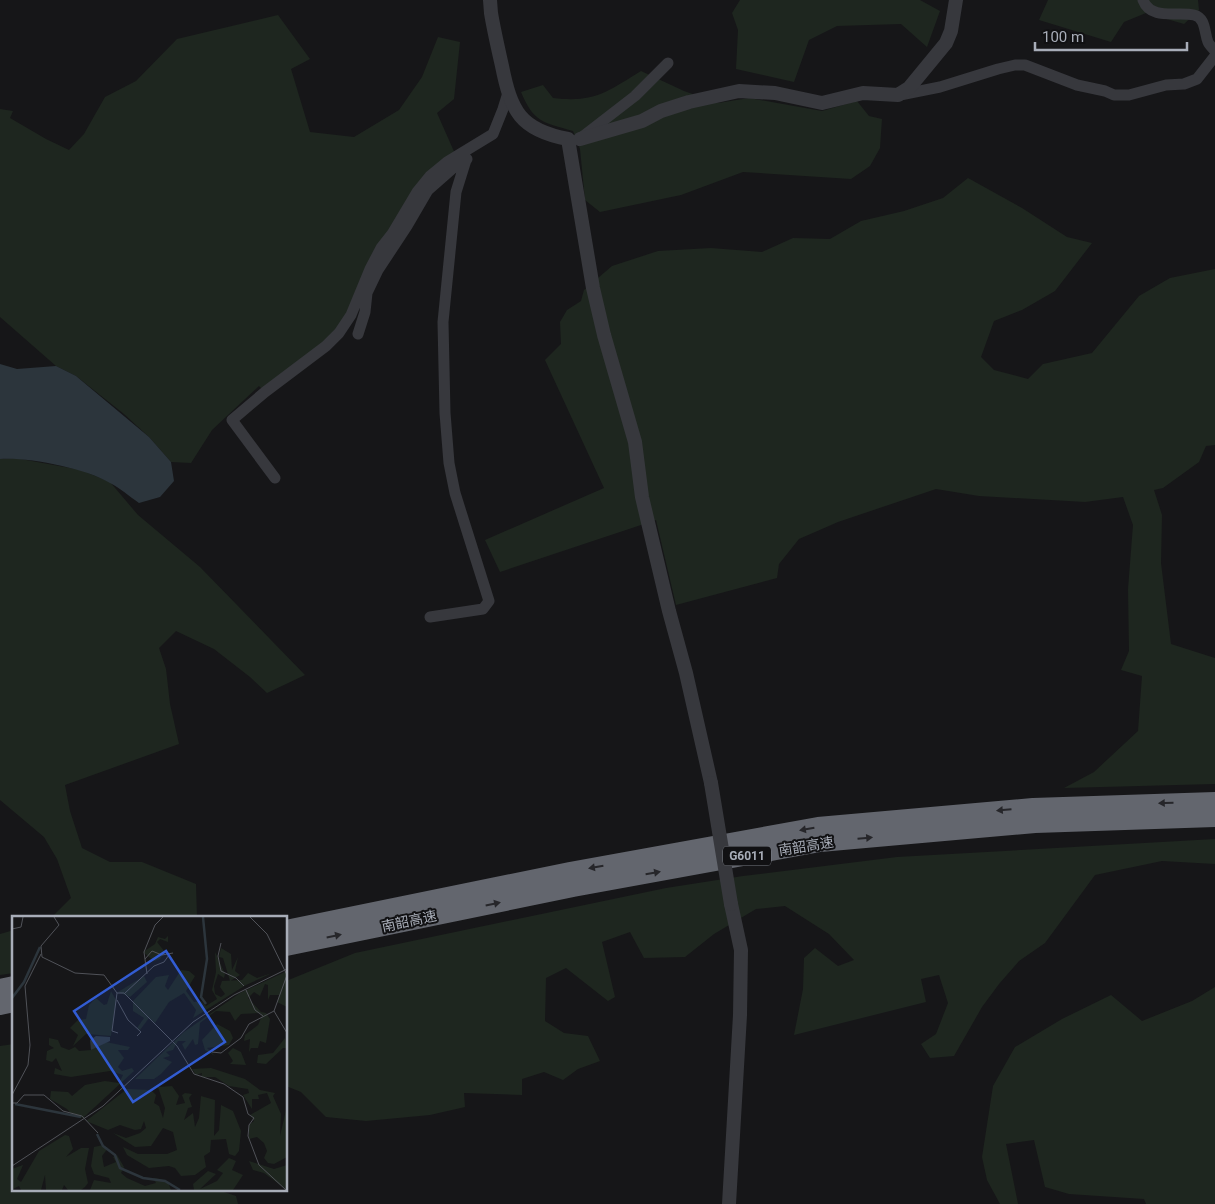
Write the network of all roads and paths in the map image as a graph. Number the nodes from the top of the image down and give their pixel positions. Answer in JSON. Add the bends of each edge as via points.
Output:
{"nodes":[{"id":1,"x":490,"y":0,"type":"edge"},
{"id":2,"x":956,"y":0,"type":"edge"},
{"id":3,"x":1143,"y":0,"type":"edge"},
{"id":4,"x":1215,"y":51,"type":"edge"},
{"id":5,"x":1215,"y":56,"type":"edge"},
{"id":6,"x":668,"y":63,"type":"dead end"},
{"id":7,"x":508,"y":93,"type":"junction"},
{"id":8,"x":898,"y":95,"type":"junction"},
{"id":9,"x":493,"y":134,"type":"junction"},
{"id":10,"x":574,"y":139,"type":"junction"},
{"id":11,"x":466,"y":160,"type":"junction"},
{"id":12,"x":358,"y":334,"type":"dead end"},
{"id":13,"x":275,"y":478,"type":"dead end"},
{"id":14,"x":430,"y":617,"type":"dead end"},
{"id":15,"x":1215,"y":802,"type":"edge"},
{"id":16,"x":1215,"y":817,"type":"edge"},
{"id":17,"x":288,"y":930,"type":"edge"},
{"id":18,"x":288,"y":946,"type":"edge"},
{"id":19,"x":729,"y":1204,"type":"edge"}],
"edges":[{"from":1,"to":7,"type":"street"},
{"from":2,"to":8,"type":"street","via":[[946,43],[909,88]]},
{"from":3,"to":4,"type":"street","via":[[1153,10],[1166,15],[1200,18],[1208,42]]},
{"from":5,"to":8,"type":"street","via":[[1197,79],[1129,95],[1077,85],[1025,65],[1015,65],[940,87]]},
{"from":6,"to":10,"type":"street","via":[[635,96]]},
{"from":7,"to":9,"type":"street"},
{"from":7,"to":10,"type":"street","via":[[514,108],[527,124],[549,136]]},
{"from":8,"to":10,"type":"street","via":[[863,93],[822,103],[774,93],[739,91],[689,102],[642,121]]},
{"from":9,"to":11,"type":"street","via":[[482,150]]},
{"from":9,"to":13,"type":"street","via":[[447,162],[417,192],[381,248],[340,333],[232,420]]},
{"from":10,"to":19,"type":"street","bridge":true,"via":[[593,288],[635,442],[642,496],[711,783],[741,950]]},
{"from":11,"to":12,"type":"street","via":[[428,190],[378,270],[367,293]]},
{"from":11,"to":14,"type":"street","via":[[456,192],[444,314],[445,413],[455,493],[489,601],[483,609]]},
{"from":15,"to":17,"type":"highway","name":"南韶高速","number":"G6011","one_way":true,"via":[[1033,808],[818,827],[570,872]]},
{"from":18,"to":16,"type":"highway","name":"南韶高速","number":"G6011","one_way":true,"via":[[573,887],[820,842],[1034,823]]}]}
